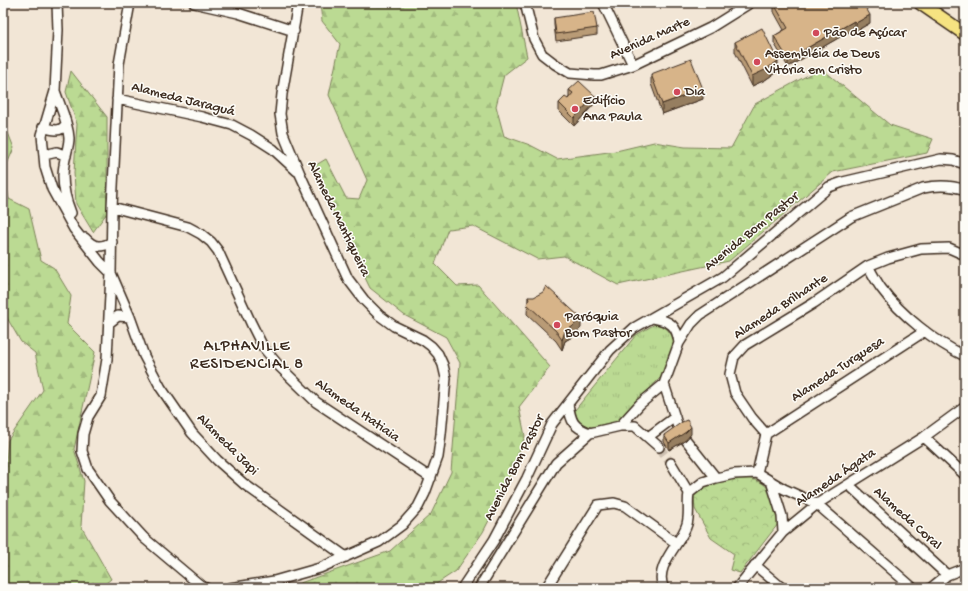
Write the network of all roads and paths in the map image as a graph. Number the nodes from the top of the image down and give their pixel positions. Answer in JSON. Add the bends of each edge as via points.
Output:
{"nodes":[{"id":1,"x":57,"y":3,"type":"edge"},
{"id":2,"x":130,"y":3,"type":"edge"},
{"id":3,"x":194,"y":3,"type":"edge"},
{"id":4,"x":298,"y":3,"type":"edge"},
{"id":5,"x":525,"y":3,"type":"edge"},
{"id":6,"x":603,"y":3,"type":"edge"},
{"id":7,"x":750,"y":3,"type":"edge"},
{"id":8,"x":920,"y":3,"type":"edge"},
{"id":9,"x":294,"y":31,"type":"junction"},
{"id":10,"x":965,"y":34,"type":"edge"},
{"id":11,"x":633,"y":65,"type":"junction"},
{"id":12,"x":55,"y":91,"type":"junction"},
{"id":13,"x":117,"y":99,"type":"junction"},
{"id":14,"x":66,"y":124,"type":"junction"},
{"id":15,"x":43,"y":127,"type":"junction"},
{"id":16,"x":44,"y":155,"type":"junction"},
{"id":17,"x":66,"y":156,"type":"junction"},
{"id":18,"x":965,"y":164,"type":"edge"},
{"id":19,"x":300,"y":174,"type":"junction"},
{"id":20,"x":965,"y":190,"type":"edge"},
{"id":21,"x":112,"y":207,"type":"junction"},
{"id":22,"x":112,"y":242,"type":"junction"},
{"id":23,"x":965,"y":255,"type":"edge"},
{"id":24,"x":868,"y":266,"type":"junction"},
{"id":25,"x":111,"y":273,"type":"junction"},
{"id":26,"x":130,"y":317,"type":"junction"},
{"id":27,"x":653,"y":318,"type":"junction"},
{"id":28,"x":109,"y":322,"type":"junction"},
{"id":29,"x":925,"y":331,"type":"junction"},
{"id":30,"x":679,"y":343,"type":"junction"},
{"id":31,"x":965,"y":356,"type":"edge"},
{"id":32,"x":664,"y":384,"type":"junction"},
{"id":33,"x":568,"y":404,"type":"junction"},
{"id":34,"x":965,"y":408,"type":"edge"},
{"id":35,"x":675,"y":417,"type":"junction"},
{"id":36,"x":620,"y":426,"type":"junction"},
{"id":37,"x":590,"y":433,"type":"junction"},
{"id":38,"x":766,"y":434,"type":"junction"},
{"id":39,"x":924,"y":437,"type":"junction"},
{"id":40,"x":648,"y":438,"type":"junction"},
{"id":41,"x":659,"y":447,"type":"tunnel mouth"},
{"id":42,"x":672,"y":463,"type":"tunnel mouth"},
{"id":43,"x":757,"y":473,"type":"junction"},
{"id":44,"x":965,"y":475,"type":"edge"},
{"id":45,"x":431,"y":478,"type":"junction"},
{"id":46,"x":716,"y":478,"type":"junction"},
{"id":47,"x":771,"y":480,"type":"junction"},
{"id":48,"x":849,"y":485,"type":"junction"},
{"id":49,"x":688,"y":494,"type":"junction"},
{"id":50,"x":817,"y":504,"type":"junction"},
{"id":51,"x":783,"y":532,"type":"junction"},
{"id":52,"x":676,"y":543,"type":"junction"},
{"id":53,"x":346,"y":557,"type":"junction"},
{"id":54,"x":755,"y":565,"type":"junction"},
{"id":55,"x":965,"y":568,"type":"edge"},
{"id":56,"x":947,"y":575,"type":"junction"},
{"id":57,"x":206,"y":588,"type":"edge"},
{"id":58,"x":230,"y":588,"type":"edge"},
{"id":59,"x":462,"y":588,"type":"edge"},
{"id":60,"x":479,"y":588,"type":"edge"},
{"id":61,"x":546,"y":588,"type":"edge"},
{"id":62,"x":664,"y":588,"type":"edge"},
{"id":63,"x":737,"y":588,"type":"edge"},
{"id":64,"x":782,"y":588,"type":"edge"},
{"id":65,"x":913,"y":588,"type":"edge"},
{"id":66,"x":931,"y":588,"type":"edge"}],
"edges":[{"from":1,"to":12,"type":"street"},
{"from":2,"to":13,"type":"street","via":[[119,64]]},
{"from":3,"to":9,"type":"street","via":[[238,12]]},
{"from":4,"to":9,"type":"street","name":"Alameda Mantiqueira"},
{"from":5,"to":11,"type":"street","name":"Avenida Marte","via":[[534,39],[542,54],[570,73],[601,75]]},
{"from":6,"to":11,"type":"street"},
{"from":7,"to":11,"type":"street","name":"Avenida Marte","via":[[710,28]]},
{"from":8,"to":10,"type":"main road"},
{"from":9,"to":19,"type":"street","name":"Alameda Mantiqueira","via":[[280,114],[283,133]]},
{"from":12,"to":14,"type":"street"},
{"from":12,"to":15,"type":"street"},
{"from":13,"to":19,"type":"street","name":"Alameda Jaraguá","via":[[232,125],[273,149]]},
{"from":13,"to":21,"type":"street"},
{"from":14,"to":15,"type":"street","via":[[60,130]]},
{"from":14,"to":17,"type":"street","via":[[69,144]]},
{"from":15,"to":16,"type":"street"},
{"from":16,"to":17,"type":"street","via":[[57,152]]},
{"from":16,"to":25,"type":"street","via":[[52,189],[74,229]]},
{"from":17,"to":22,"type":"street","via":[[65,198],[71,214],[89,243],[103,247]]},
{"from":18,"to":27,"type":"street","name":"Avenida Bom Pastor","via":[[942,159],[829,187],[723,277]]},
{"from":19,"to":45,"type":"street","name":"Alameda Mantiqueira","via":[[348,279],[379,315],[431,346],[443,365],[446,378],[441,434],[438,457]]},
{"from":20,"to":30,"type":"street","via":[[946,186],[923,188],[851,216],[700,314]]},
{"from":21,"to":22,"type":"street"},
{"from":21,"to":45,"type":"street","name":"Alameda Itatiaia","via":[[188,226],[211,242],[218,251],[263,347],[279,366],[316,402]]},
{"from":22,"to":25,"type":"street"},
{"from":23,"to":24,"type":"street","name":"Alameda Brilhante","via":[[949,248],[921,249]]},
{"from":24,"to":29,"type":"street","via":[[880,288]]},
{"from":24,"to":38,"type":"street","name":"Alameda Brilhante","via":[[745,345],[734,357],[730,374],[735,392]]},
{"from":25,"to":26,"type":"street","name":"Alameda Japi"},
{"from":25,"to":28,"type":"street"},
{"from":26,"to":28,"type":"street","via":[[118,316]]},
{"from":26,"to":53,"type":"street","name":"Alameda Japi","via":[[144,356],[160,388],[192,433],[244,484]]},
{"from":27,"to":30,"type":"street","via":[[666,321],[674,327]]},
{"from":27,"to":33,"type":"street","name":"Avenida Bom Pastor","via":[[634,328],[610,350]]},
{"from":28,"to":57,"type":"street","via":[[104,382],[83,434],[82,451],[88,468],[110,501],[144,538]]},
{"from":29,"to":31,"type":"street","via":[[949,349]]},
{"from":29,"to":38,"type":"street","name":"Alameda Turquesa"},
{"from":30,"to":32,"type":"street"},
{"from":32,"to":35,"type":"street"},
{"from":32,"to":36,"type":"street","via":[[640,404]]},
{"from":33,"to":37,"type":"street","via":[[575,426]]},
{"from":33,"to":59,"type":"street","name":"Avenida Bom Pastor","via":[[552,424],[494,540]]},
{"from":34,"to":39,"type":"street","name":"Alameda Ágata"},
{"from":35,"to":40,"type":"street"},
{"from":35,"to":46,"type":"street","via":[[683,436]]},
{"from":36,"to":37,"type":"street","name":"Avenida Bom Pastor"},
{"from":36,"to":40,"type":"street","via":[[635,426]]},
{"from":37,"to":60,"type":"street","name":"Avenida Bom Pastor","via":[[556,463]]},
{"from":38,"to":43,"type":"street"},
{"from":39,"to":44,"type":"street"},
{"from":39,"to":48,"type":"street","name":"Alameda Ágata"},
{"from":40,"to":41,"type":"street"},
{"from":42,"to":49,"type":"street"},
{"from":43,"to":46,"type":"street"},
{"from":43,"to":47,"type":"street"},
{"from":45,"to":53,"type":"street","name":"Alameda Mantiqueira","via":[[418,508],[402,525],[379,542]]},
{"from":46,"to":49,"type":"street","via":[[703,482]]},
{"from":47,"to":50,"type":"street"},
{"from":47,"to":51,"type":"street","via":[[782,516]]},
{"from":48,"to":50,"type":"street","name":"Alameda Ágata"},
{"from":48,"to":56,"type":"street","name":"Alameda Coral"},
{"from":49,"to":52,"type":"street","via":[[688,522]]},
{"from":50,"to":51,"type":"street","name":"Alameda Ágata"},
{"from":50,"to":65,"type":"street"},
{"from":51,"to":54,"type":"street","name":"Alameda Ágata"},
{"from":52,"to":61,"type":"street","via":[[625,506],[614,503],[598,505]]},
{"from":52,"to":62,"type":"street","via":[[664,562]]},
{"from":53,"to":58,"type":"street","name":"Alameda Mantiqueira","via":[[320,568],[274,581]]},
{"from":54,"to":63,"type":"street","name":"Alameda Ágata"},
{"from":54,"to":64,"type":"street"},
{"from":55,"to":56,"type":"street"},
{"from":56,"to":66,"type":"street"}]}
